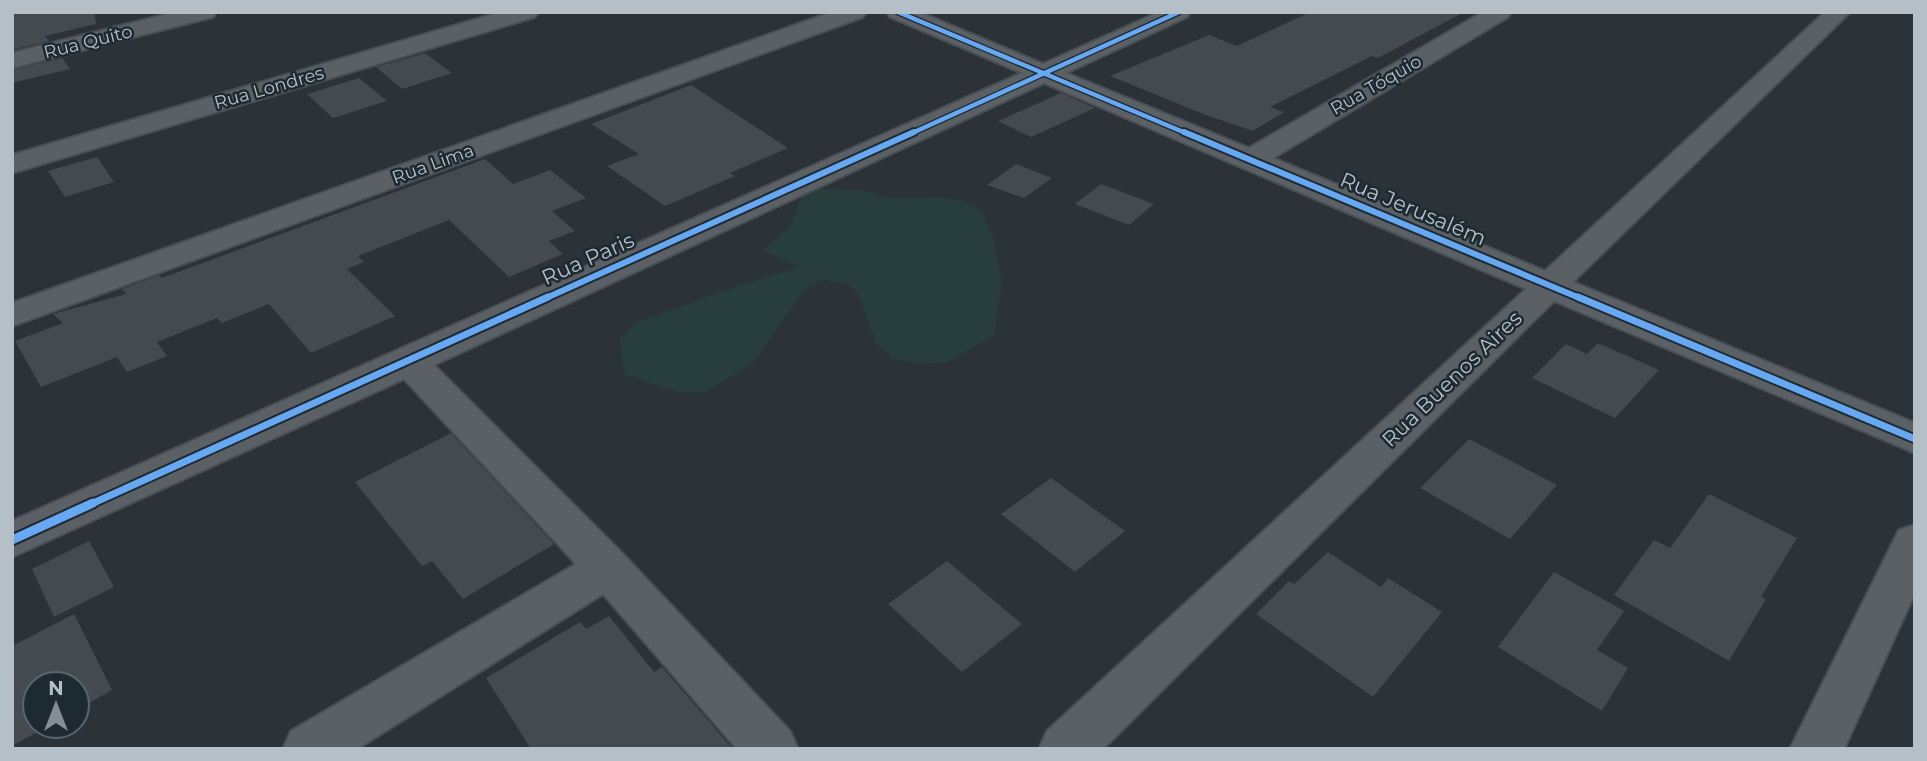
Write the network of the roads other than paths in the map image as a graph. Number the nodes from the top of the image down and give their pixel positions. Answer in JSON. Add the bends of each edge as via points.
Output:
{"nodes":[{"id":1,"x":205,"y":12,"type":"edge"},
{"id":2,"x":527,"y":12,"type":"edge"},
{"id":3,"x":855,"y":12,"type":"edge"},
{"id":4,"x":898,"y":12,"type":"edge"},
{"id":5,"x":1180,"y":12,"type":"edge"},
{"id":6,"x":1500,"y":12,"type":"edge"},
{"id":7,"x":1839,"y":12,"type":"edge"},
{"id":8,"x":12,"y":61,"type":"edge"},
{"id":9,"x":1043,"y":74,"type":"junction"},
{"id":10,"x":1251,"y":159,"type":"junction"},
{"id":11,"x":12,"y":164,"type":"edge"},
{"id":12,"x":1549,"y":286,"type":"junction"},
{"id":13,"x":12,"y":315,"type":"edge"},
{"id":14,"x":407,"y":359,"type":"junction"},
{"id":15,"x":1915,"y":439,"type":"edge"},
{"id":16,"x":12,"y":540,"type":"edge"},
{"id":17,"x":1915,"y":542,"type":"edge"},
{"id":18,"x":608,"y":568,"type":"junction"},
{"id":19,"x":310,"y":749,"type":"edge"},
{"id":20,"x":771,"y":749,"type":"edge"},
{"id":21,"x":1066,"y":749,"type":"edge"},
{"id":22,"x":1817,"y":749,"type":"edge"}],
"edges":[{"from":1,"to":8,"type":"street","name":"Rua Quito"},
{"from":2,"to":11,"type":"street","name":"Rua Londres"},
{"from":3,"to":13,"type":"street","name":"Rua Lima"},
{"from":4,"to":9,"type":"street","name":"Rua Jerusalém"},
{"from":5,"to":9,"type":"street","name":"Rua Paris"},
{"from":6,"to":10,"type":"street","name":"Rua Tóquio"},
{"from":7,"to":12,"type":"street","name":"Rua Buenos Aires"},
{"from":9,"to":10,"type":"street","name":"Rua Jerusalém"},
{"from":9,"to":14,"type":"street","name":"Rua Paris"},
{"from":10,"to":12,"type":"street","name":"Rua Jerusalém"},
{"from":12,"to":15,"type":"street","name":"Rua Jerusalém"},
{"from":12,"to":21,"type":"street","name":"Rua Buenos Aires"},
{"from":14,"to":16,"type":"street","name":"Rua Paris"},
{"from":14,"to":18,"type":"street"},
{"from":17,"to":22,"type":"street"},
{"from":18,"to":19,"type":"street"},
{"from":18,"to":20,"type":"street"}]}
